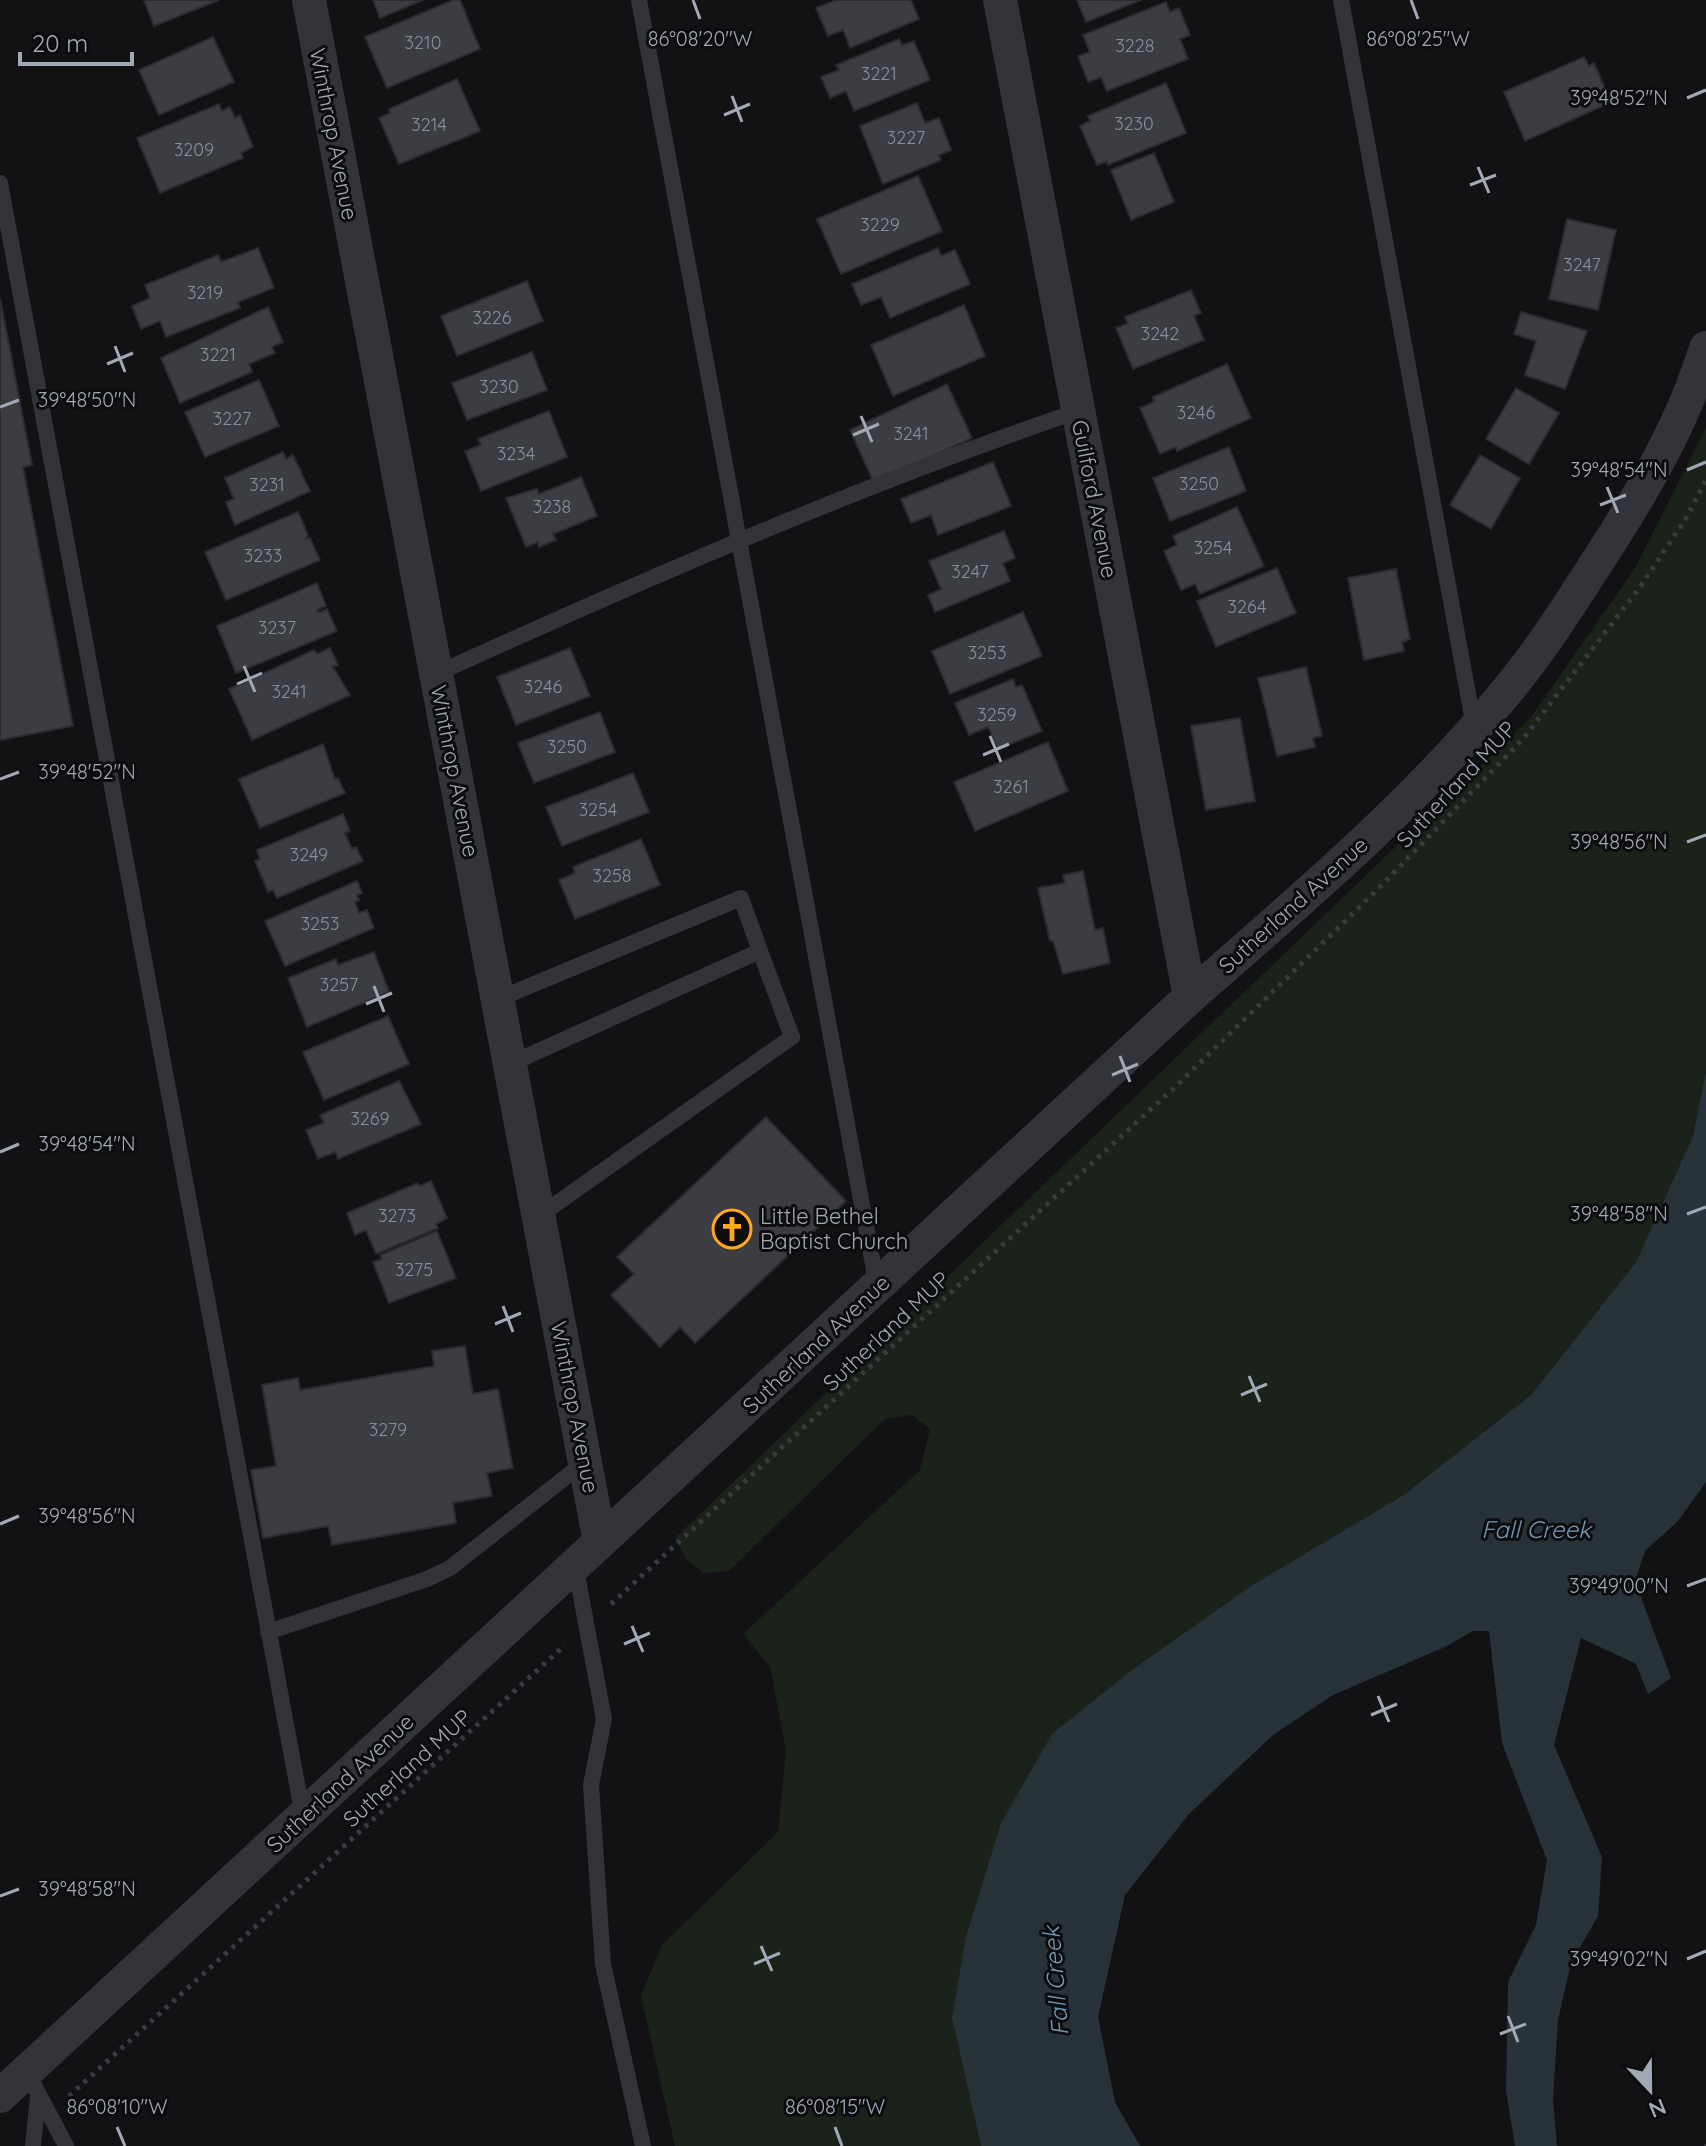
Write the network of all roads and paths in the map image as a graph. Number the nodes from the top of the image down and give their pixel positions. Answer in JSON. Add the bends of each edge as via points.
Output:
{"nodes":[{"id":1,"x":309,"y":0,"type":"edge"},
{"id":2,"x":639,"y":0,"type":"edge"},
{"id":3,"x":1000,"y":0,"type":"edge"},
{"id":4,"x":1341,"y":0,"type":"edge"},
{"id":5,"x":0,"y":183,"type":"edge"},
{"id":6,"x":1706,"y":348,"type":"edge"},
{"id":7,"x":1078,"y":411,"type":"junction"},
{"id":8,"x":1706,"y":480,"type":"edge"},
{"id":9,"x":738,"y":538,"type":"junction"},
{"id":10,"x":436,"y":674,"type":"junction"},
{"id":11,"x":1474,"y":729,"type":"junction"},
{"id":12,"x":760,"y":951,"type":"junction"},
{"id":13,"x":1190,"y":997,"type":"junction"},
{"id":14,"x":498,"y":999,"type":"junction"},
{"id":15,"x":510,"y":1064,"type":"junction"},
{"id":16,"x":539,"y":1216,"type":"junction"},
{"id":17,"x":877,"y":1288,"type":"junction"},
{"id":18,"x":585,"y":1462,"type":"junction"},
{"id":19,"x":600,"y":1542,"type":"junction"},
{"id":20,"x":575,"y":1564,"type":"junction"},
{"id":21,"x":587,"y":1625,"type":"junction"},
{"id":22,"x":268,"y":1632,"type":"junction"},
{"id":23,"x":303,"y":1817,"type":"junction"},
{"id":24,"x":33,"y":2083,"type":"junction"},
{"id":25,"x":0,"y":2096,"type":"edge"},
{"id":26,"x":50,"y":2116,"type":"junction"},
{"id":27,"x":33,"y":2146,"type":"edge"},
{"id":28,"x":66,"y":2146,"type":"edge"},
{"id":29,"x":643,"y":2146,"type":"edge"}],
"edges":[{"from":1,"to":10,"type":"street","name":"Winthrop Avenue"},
{"from":2,"to":9,"type":"lane"},
{"from":3,"to":7,"type":"street","name":"Guilford Avenue"},
{"from":4,"to":11,"type":"lane"},
{"from":5,"to":22,"type":"lane"},
{"from":6,"to":11,"type":"street","name":"Sutherland Avenue","via":[[1644,491],[1565,615]]},
{"from":7,"to":9,"type":"lane"},
{"from":7,"to":13,"type":"street","name":"Guilford Avenue"},
{"from":8,"to":21,"type":"path","name":"Sutherland MUP","via":[[1640,587],[1523,739],[1380,887],[1174,1088]]},
{"from":9,"to":10,"type":"lane"},
{"from":9,"to":17,"type":"lane"},
{"from":10,"to":14,"type":"street","name":"Winthrop Avenue"},
{"from":11,"to":13,"type":"street","name":"Sutherland Avenue","via":[[1369,838]]},
{"from":12,"to":14,"type":"lane","via":[[741,898]]},
{"from":12,"to":15,"type":"lane"},
{"from":12,"to":16,"type":"lane","via":[[792,1037]]},
{"from":13,"to":17,"type":"street","name":"Sutherland Avenue"},
{"from":14,"to":15,"type":"street","name":"Winthrop Avenue"},
{"from":15,"to":16,"type":"street","name":"Winthrop Avenue"},
{"from":16,"to":18,"type":"street","name":"Winthrop Avenue"},
{"from":17,"to":19,"type":"street","name":"Sutherland Avenue"},
{"from":18,"to":19,"type":"street","name":"Winthrop Avenue"},
{"from":18,"to":22,"type":"lane","via":[[450,1568]]},
{"from":19,"to":20,"type":"street","name":"Sutherland Avenue"},
{"from":20,"to":21,"type":"lane"},
{"from":20,"to":23,"type":"street","name":"Sutherland Avenue"},
{"from":21,"to":26,"type":"path","name":"Sutherland MUP"},
{"from":21,"to":29,"type":"lane","via":[[604,1719],[591,1785],[603,1964]]},
{"from":22,"to":23,"type":"lane"},
{"from":23,"to":24,"type":"street","name":"Sutherland Avenue"},
{"from":24,"to":25,"type":"street","name":"Sutherland Avenue"},
{"from":24,"to":26,"type":"lane"},
{"from":24,"to":27,"type":"lane"},
{"from":26,"to":28,"type":"lane"}]}
